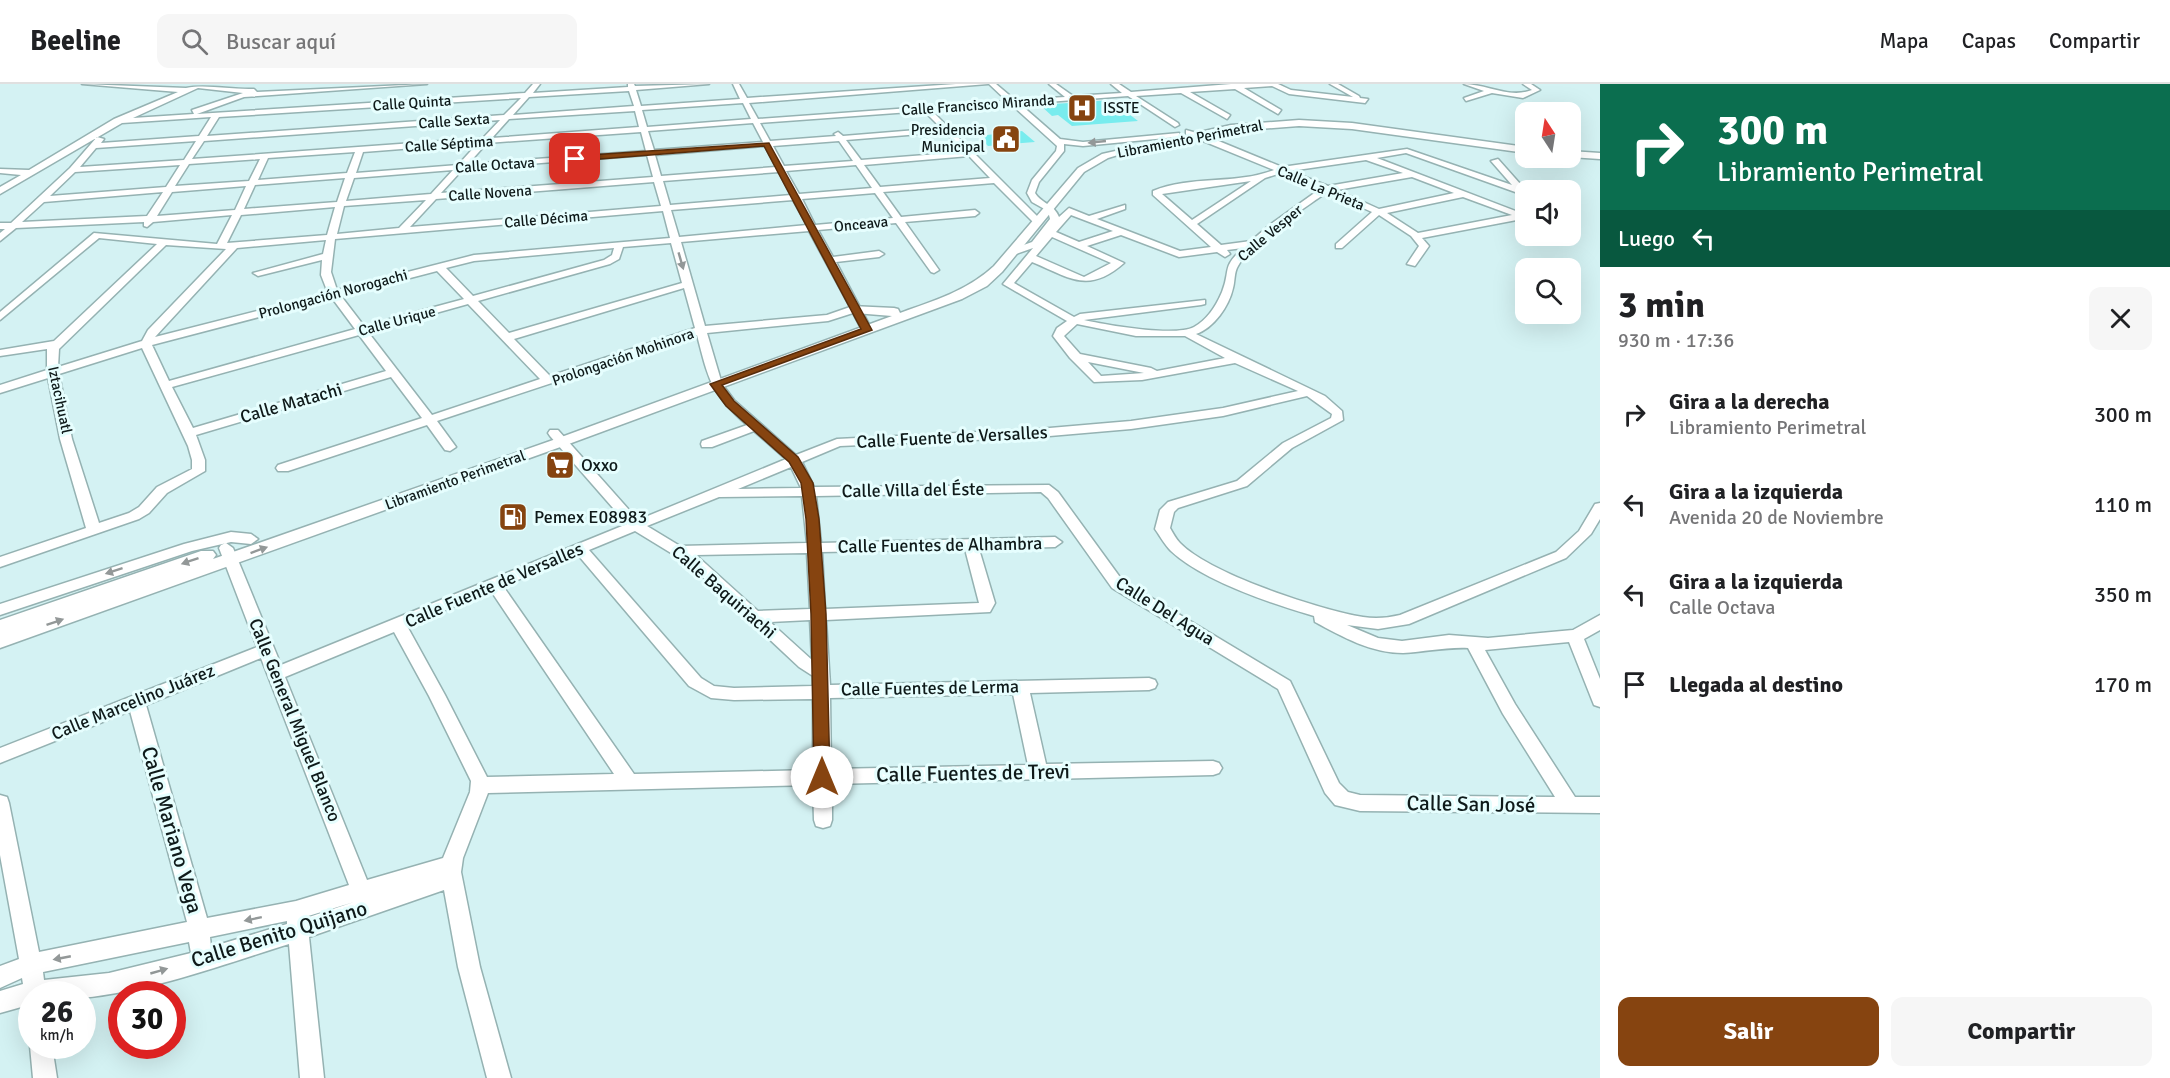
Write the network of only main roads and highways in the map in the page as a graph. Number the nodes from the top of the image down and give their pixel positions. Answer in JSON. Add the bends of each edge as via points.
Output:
{"nodes":[{"id":1,"x":1229,"y":122,"type":"junction"},
{"id":2,"x":1184,"y":132,"type":"junction"},
{"id":3,"x":1146,"y":145,"type":"junction"},
{"id":4,"x":1515,"y":147,"type":"edge"},
{"id":5,"x":1515,"y":147,"type":"edge"},
{"id":6,"x":1581,"y":153,"type":"edge"},
{"id":7,"x":1600,"y":154,"type":"edge"},
{"id":8,"x":1044,"y":206,"type":"junction"},
{"id":9,"x":1040,"y":225,"type":"junction"},
{"id":10,"x":855,"y":309,"type":"road end"},
{"id":11,"x":894,"y":312,"type":"junction"},
{"id":12,"x":865,"y":326,"type":"junction"},
{"id":13,"x":557,"y":438,"type":"junction"},
{"id":14,"x":229,"y":554,"type":"junction"},
{"id":15,"x":0,"y":627,"type":"edge"},
{"id":16,"x":0,"y":641,"type":"edge"}],
"edges":[{"from":1,"to":2,"type":"main road","name":"Libramiento Perimetral"},
{"from":1,"to":3,"type":"main road","via":[[1219,144]]},
{"from":1,"to":5,"type":"main road","name":"Libramiento Perimetral","via":[[1330,124]]},
{"from":2,"to":3,"type":"main road","name":"Libramiento Perimetral"},
{"from":2,"to":4,"type":"main road","name":"Libramiento Perimetral","via":[[1261,120],[1308,120]]},
{"from":2,"to":8,"type":"main road","name":"Libramiento Perimetral","via":[[1087,158],[1065,173]]},
{"from":3,"to":8,"type":"main road","name":"Libramiento Perimetral","via":[[1088,164]]},
{"from":6,"to":7,"type":"main road"},
{"from":8,"to":9,"type":"main road","name":"Libramiento Perimetral"},
{"from":9,"to":11,"type":"main road","name":"Libramiento Perimetral","via":[[978,276]]},
{"from":9,"to":12,"type":"main road","name":"Libramiento Perimetral","via":[[991,277],[967,292]]},
{"from":10,"to":11,"type":"main road"},
{"from":11,"to":12,"type":"main road","name":"Libramiento Perimetral"},
{"from":12,"to":13,"type":"main road","name":"Libramiento Perimetral"},
{"from":14,"to":13,"type":"main road","name":"Libramiento Perimetral","one_way":true},
{"from":13,"to":14,"type":"main road","name":"Libramiento Perimetral","via":[[251,539]]},
{"from":14,"to":15,"type":"main road","name":"Libramiento Perimetral","one_way":true},
{"from":16,"to":14,"type":"main road","name":"Libramiento Perimetral","one_way":true}]}
